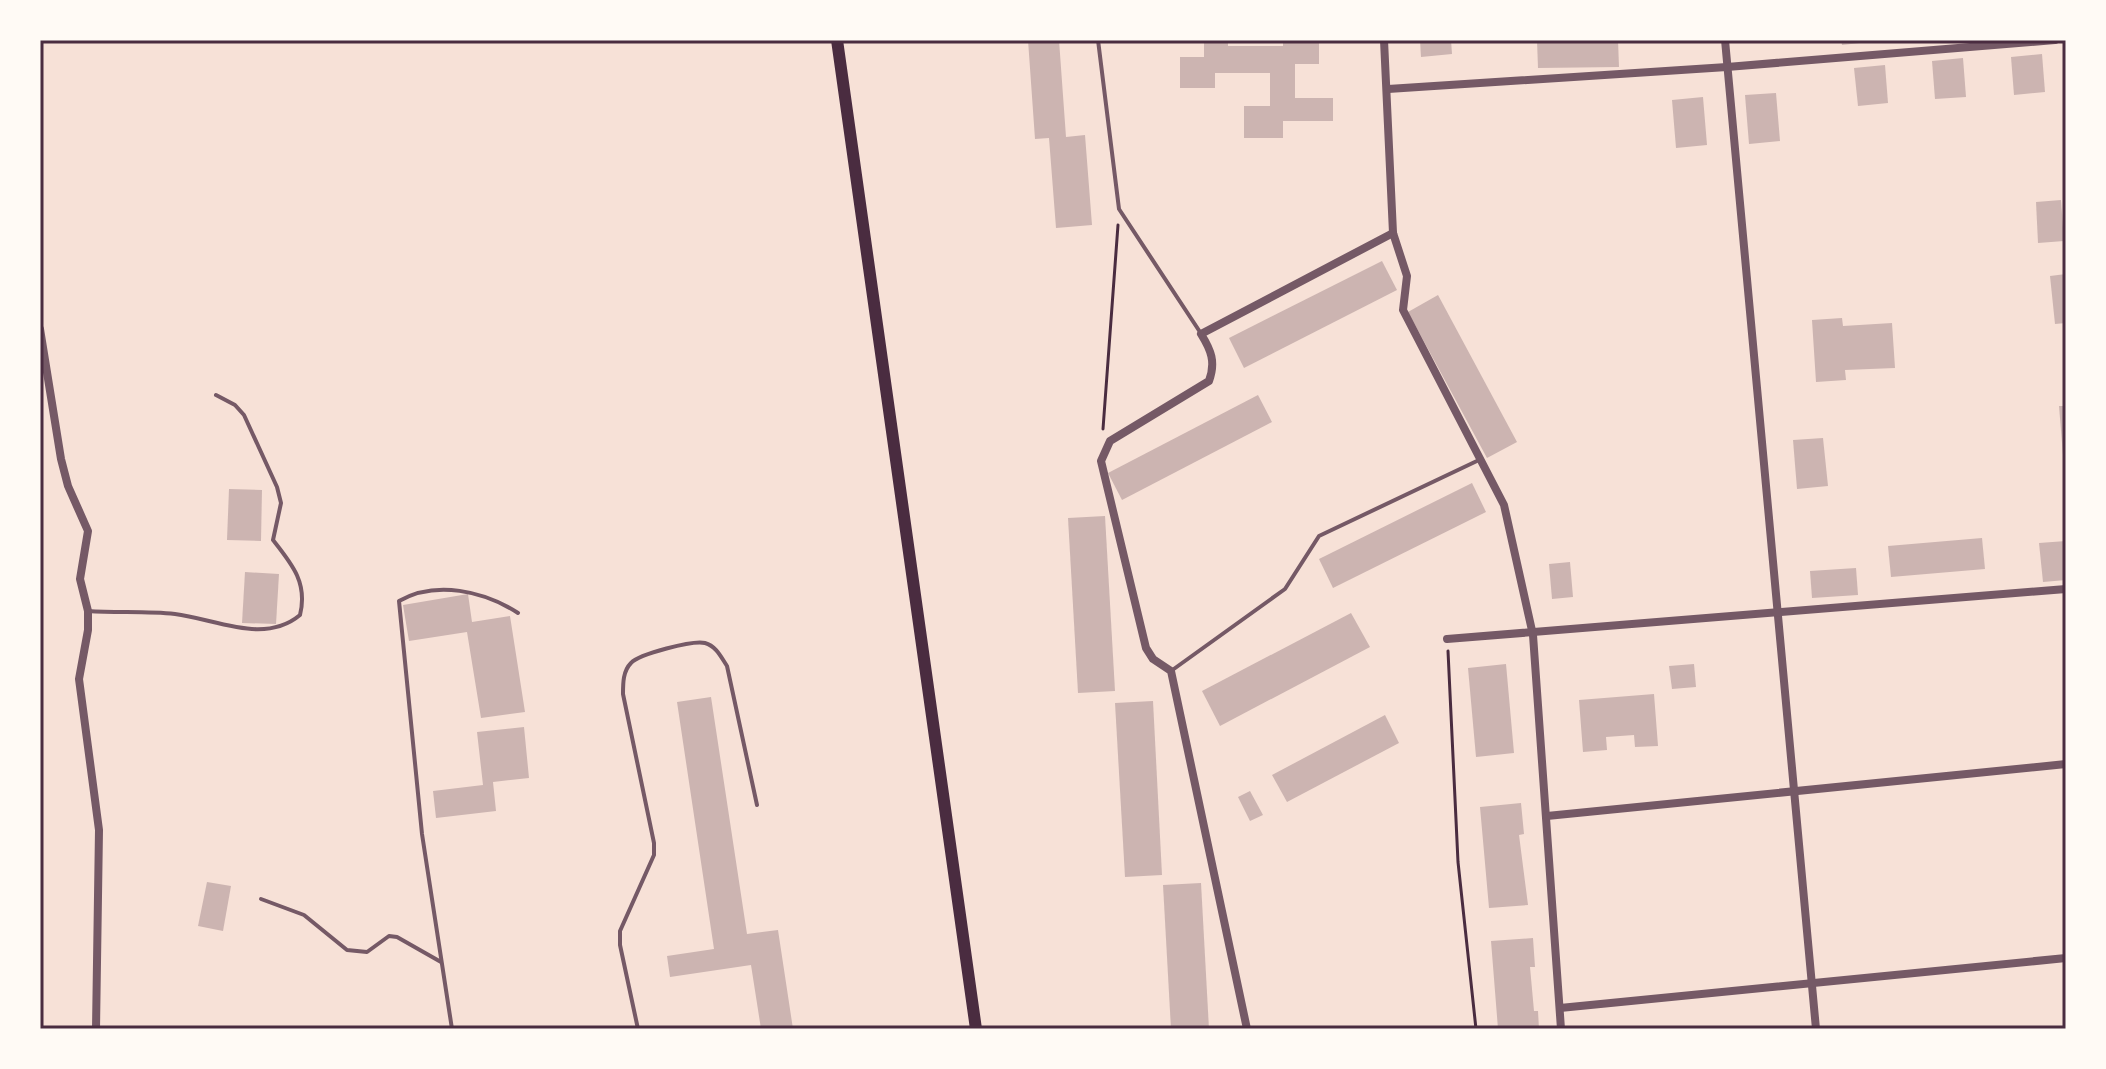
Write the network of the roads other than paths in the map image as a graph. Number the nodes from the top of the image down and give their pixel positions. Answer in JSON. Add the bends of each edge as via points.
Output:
{"nodes":[{"id":1,"x":837,"y":40,"type":"edge"},
{"id":2,"x":1098,"y":40,"type":"edge"},
{"id":3,"x":1384,"y":40,"type":"edge"},
{"id":4,"x":1725,"y":40,"type":"edge"},
{"id":5,"x":2055,"y":40,"type":"edge"},
{"id":6,"x":1727,"y":67,"type":"junction"},
{"id":7,"x":1388,"y":89,"type":"junction"},
{"id":8,"x":1393,"y":233,"type":"junction"},
{"id":9,"x":40,"y":329,"type":"edge"},
{"id":10,"x":1201,"y":334,"type":"junction"},
{"id":11,"x":216,"y":395,"type":"dead end"},
{"id":12,"x":1480,"y":459,"type":"junction"},
{"id":13,"x":2066,"y":589,"type":"edge"},
{"id":14,"x":88,"y":611,"type":"junction"},
{"id":15,"x":1776,"y":612,"type":"junction"},
{"id":16,"x":518,"y":613,"type":"dead end"},
{"id":17,"x":1533,"y":635,"type":"junction"},
{"id":18,"x":1447,"y":639,"type":"road end"},
{"id":19,"x":1171,"y":671,"type":"junction"},
{"id":20,"x":2066,"y":764,"type":"edge"},
{"id":21,"x":1796,"y":793,"type":"junction"},
{"id":22,"x":757,"y":805,"type":"dead end"},
{"id":23,"x":1547,"y":816,"type":"junction"},
{"id":24,"x":261,"y":899,"type":"dead end"},
{"id":25,"x":2066,"y":958,"type":"edge"},
{"id":26,"x":441,"y":962,"type":"junction"},
{"id":27,"x":1813,"y":981,"type":"junction"},
{"id":28,"x":1560,"y":1008,"type":"junction"},
{"id":29,"x":96,"y":1029,"type":"edge"},
{"id":30,"x":452,"y":1029,"type":"edge"},
{"id":31,"x":638,"y":1029,"type":"edge"},
{"id":32,"x":976,"y":1029,"type":"edge"},
{"id":33,"x":1247,"y":1029,"type":"edge"},
{"id":34,"x":1561,"y":1029,"type":"edge"},
{"id":35,"x":1816,"y":1029,"type":"edge"}],
"edges":[{"from":1,"to":32,"type":"main road"},
{"from":2,"to":10,"type":"lane","via":[[1119,209]]},
{"from":3,"to":7,"type":"street"},
{"from":4,"to":6,"type":"street"},
{"from":5,"to":6,"type":"street"},
{"from":6,"to":7,"type":"street"},
{"from":6,"to":15,"type":"street"},
{"from":7,"to":8,"type":"street"},
{"from":8,"to":10,"type":"street"},
{"from":8,"to":12,"type":"street","via":[[1407,276],[1403,310]]},
{"from":9,"to":14,"type":"street","via":[[47,392],[68,486],[87,522],[80,579]]},
{"from":10,"to":19,"type":"street","via":[[1212,352],[1209,381],[1110,441],[1101,461],[1146,648]]},
{"from":11,"to":14,"type":"lane","via":[[244,415],[277,487],[281,503],[273,540],[300,580],[300,615],[277,628],[258,629],[177,614]]},
{"from":12,"to":17,"type":"street","via":[[1504,505]]},
{"from":12,"to":19,"type":"lane","via":[[1319,536],[1285,589]]},
{"from":13,"to":15,"type":"street"},
{"from":14,"to":29,"type":"street","via":[[79,679],[99,830]]},
{"from":15,"to":17,"type":"street"},
{"from":15,"to":21,"type":"street"},
{"from":16,"to":26,"type":"lane","via":[[464,591],[411,594],[399,601],[422,834]]},
{"from":17,"to":18,"type":"street"},
{"from":17,"to":23,"type":"street"},
{"from":19,"to":33,"type":"street"},
{"from":20,"to":21,"type":"street"},
{"from":21,"to":23,"type":"street"},
{"from":21,"to":27,"type":"street"},
{"from":22,"to":31,"type":"lane","via":[[727,666],[717,650],[696,642],[639,656],[628,665],[623,694],[654,843],[654,855],[620,931]]},
{"from":23,"to":28,"type":"street"},
{"from":24,"to":26,"type":"lane","via":[[304,915],[356,953],[367,952],[389,936]]},
{"from":25,"to":27,"type":"street"},
{"from":26,"to":30,"type":"lane"},
{"from":27,"to":28,"type":"street"},
{"from":27,"to":35,"type":"street"},
{"from":28,"to":34,"type":"street"}]}
